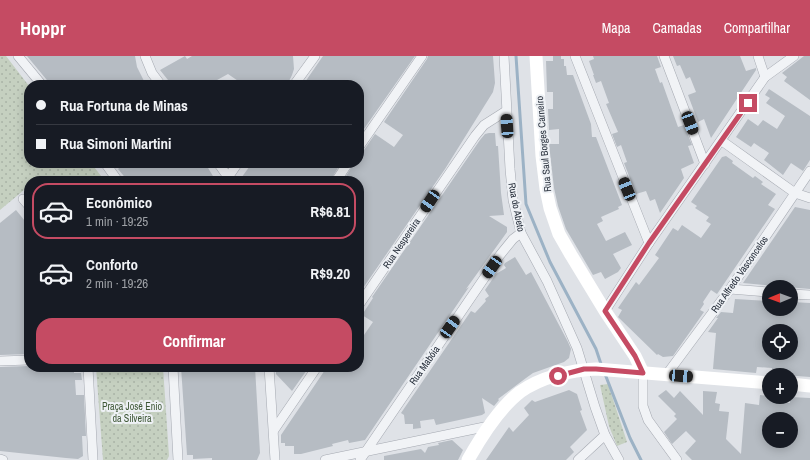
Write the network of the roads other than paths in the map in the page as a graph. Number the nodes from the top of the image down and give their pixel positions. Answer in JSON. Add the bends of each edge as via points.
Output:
{"nodes":[{"id":1,"x":18,"y":56,"type":"edge"},
{"id":2,"x":145,"y":56,"type":"edge"},
{"id":3,"x":422,"y":56,"type":"edge"},
{"id":4,"x":504,"y":56,"type":"edge"},
{"id":5,"x":536,"y":56,"type":"edge"},
{"id":6,"x":575,"y":56,"type":"edge"},
{"id":7,"x":664,"y":56,"type":"edge"},
{"id":8,"x":758,"y":56,"type":"edge"},
{"id":9,"x":794,"y":56,"type":"edge"},
{"id":10,"x":310,"y":58,"type":"edge"},
{"id":11,"x":765,"y":77,"type":"junction"},
{"id":12,"x":38,"y":80,"type":"edge"},
{"id":13,"x":157,"y":80,"type":"edge"},
{"id":14,"x":297,"y":80,"type":"edge"},
{"id":15,"x":506,"y":111,"type":"junction"},
{"id":16,"x":364,"y":140,"type":"edge"},
{"id":17,"x":722,"y":141,"type":"junction"},
{"id":18,"x":705,"y":164,"type":"junction"},
{"id":19,"x":810,"y":171,"type":"edge"},
{"id":20,"x":795,"y":193,"type":"junction"},
{"id":21,"x":810,"y":198,"type":"edge"},
{"id":22,"x":520,"y":234,"type":"junction"},
{"id":23,"x":649,"y":243,"type":"junction"},
{"id":24,"x":730,"y":289,"type":"junction"},
{"id":25,"x":762,"y":291,"type":"edge"},
{"id":26,"x":798,"y":294,"type":"edge"},
{"id":27,"x":810,"y":295,"type":"edge"},
{"id":28,"x":364,"y":298,"type":"edge"},
{"id":29,"x":605,"y":311,"type":"junction"},
{"id":30,"x":24,"y":360,"type":"edge"},
{"id":31,"x":0,"y":361,"type":"edge"},
{"id":32,"x":590,"y":369,"type":"junction"},
{"id":33,"x":88,"y":372,"type":"edge"},
{"id":34,"x":173,"y":372,"type":"edge"},
{"id":35,"x":268,"y":372,"type":"edge"},
{"id":36,"x":314,"y":372,"type":"edge"},
{"id":37,"x":643,"y":373,"type":"junction"},
{"id":38,"x":667,"y":374,"type":"junction"},
{"id":39,"x":762,"y":382,"type":"edge"},
{"id":40,"x":798,"y":385,"type":"edge"},
{"id":41,"x":810,"y":386,"type":"edge"},
{"id":42,"x":489,"y":426,"type":"junction"},
{"id":43,"x":274,"y":430,"type":"junction"},
{"id":44,"x":605,"y":435,"type":"junction"},
{"id":45,"x":362,"y":456,"type":"edge"},
{"id":46,"x":0,"y":459,"type":"edge"},
{"id":47,"x":4,"y":460,"type":"edge"},
{"id":48,"x":93,"y":460,"type":"edge"},
{"id":49,"x":178,"y":460,"type":"edge"},
{"id":50,"x":275,"y":460,"type":"edge"},
{"id":51,"x":325,"y":460,"type":"edge"},
{"id":52,"x":468,"y":460,"type":"edge"},
{"id":53,"x":578,"y":460,"type":"edge"},
{"id":54,"x":619,"y":460,"type":"edge"},
{"id":55,"x":676,"y":460,"type":"edge"}],
"edges":[{"from":1,"to":12,"type":"street"},
{"from":2,"to":13,"type":"street"},
{"from":3,"to":16,"type":"street"},
{"from":4,"to":15,"type":"street","name":"Rua do Abeto"},
{"from":5,"to":29,"type":"street","name":"Rua Saul Borges Carneiro","via":[[542,156],[550,208],[559,234]]},
{"from":6,"to":23,"type":"street"},
{"from":7,"to":18,"type":"street"},
{"from":8,"to":11,"type":"street"},
{"from":9,"to":11,"type":"street"},
{"from":10,"to":14,"type":"street"},
{"from":11,"to":17,"type":"street"},
{"from":15,"to":22,"type":"street","name":"Rua do Abeto","via":[[513,200]]},
{"from":15,"to":28,"type":"street","name":"Rua Nespereira","via":[[484,125],[475,136]]},
{"from":17,"to":18,"type":"street"},
{"from":17,"to":20,"type":"street"},
{"from":18,"to":23,"type":"street"},
{"from":19,"to":20,"type":"street","name":"Rua Alfredo Vasconcelos"},
{"from":20,"to":21,"type":"street"},
{"from":20,"to":24,"type":"street","name":"Rua Alfredo Vasconcelos"},
{"from":22,"to":32,"type":"street","name":"Rua do Abeto","via":[[547,281],[577,348]]},
{"from":22,"to":45,"type":"street","name":"Rua Mabóia","via":[[500,255]]},
{"from":23,"to":29,"type":"street"},
{"from":24,"to":25,"type":"street"},
{"from":24,"to":38,"type":"street","name":"Rua Alfredo Vasconcelos"},
{"from":26,"to":27,"type":"street"},
{"from":29,"to":37,"type":"street","name":"Rua Saul Borges Carneiro","via":[[635,356]]},
{"from":30,"to":31,"type":"street"},
{"from":32,"to":37,"type":"street"},
{"from":32,"to":42,"type":"street","via":[[545,379],[520,392]]},
{"from":32,"to":44,"type":"street","name":"Rua do Abeto","via":[[595,407]]},
{"from":33,"to":48,"type":"street"},
{"from":34,"to":49,"type":"street"},
{"from":35,"to":43,"type":"street"},
{"from":36,"to":43,"type":"street"},
{"from":37,"to":38,"type":"street"},
{"from":37,"to":55,"type":"street","name":"Rua Saul Borges Carneiro","via":[[644,406],[648,420]]},
{"from":38,"to":39,"type":"street"},
{"from":40,"to":41,"type":"street"},
{"from":42,"to":45,"type":"street"},
{"from":42,"to":52,"type":"street"},
{"from":43,"to":50,"type":"street"},
{"from":44,"to":53,"type":"street"},
{"from":44,"to":54,"type":"street","name":"Rua do Abeto"},
{"from":45,"to":51,"type":"street"},
{"from":46,"to":47,"type":"street"}]}
